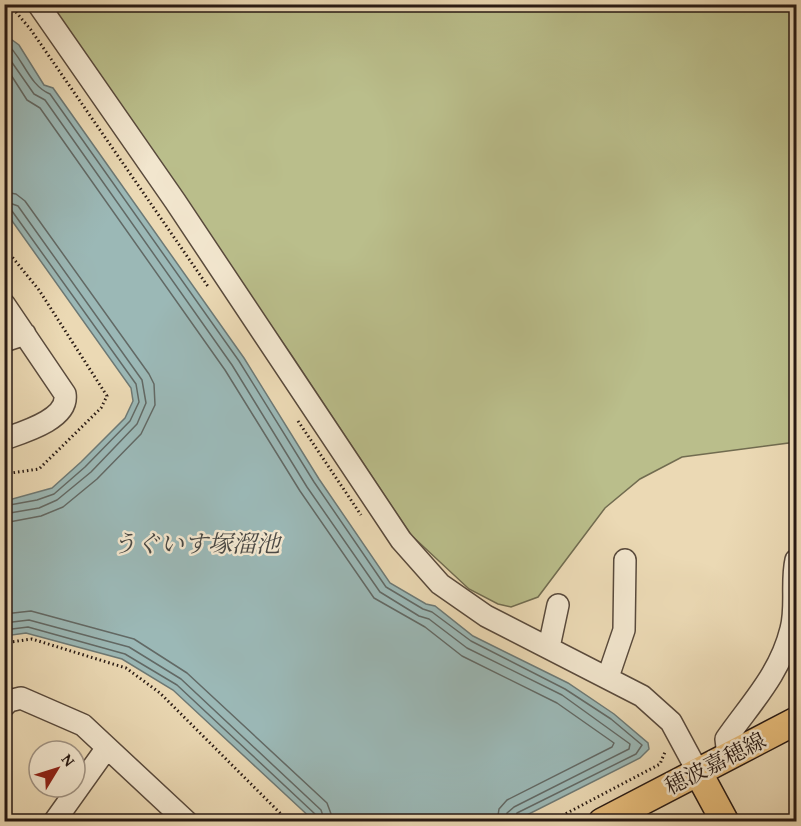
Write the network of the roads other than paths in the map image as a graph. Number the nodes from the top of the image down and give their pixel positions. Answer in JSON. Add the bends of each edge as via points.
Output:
{"nodes":[{"id":1,"x":38,"y":4,"type":"edge"},
{"id":2,"x":4,"y":303,"type":"edge"},
{"id":3,"x":26,"y":334,"type":"junction"},
{"id":4,"x":4,"y":341,"type":"edge"},
{"id":5,"x":4,"y":439,"type":"edge"},
{"id":6,"x":626,"y":560,"type":"dead end"},
{"id":7,"x":796,"y":560,"type":"edge"},
{"id":8,"x":558,"y":605,"type":"dead end"},
{"id":9,"x":549,"y":647,"type":"junction"},
{"id":10,"x":608,"y":677,"type":"junction"},
{"id":11,"x":4,"y":706,"type":"edge"},
{"id":12,"x":796,"y":721,"type":"edge"},
{"id":13,"x":106,"y":749,"type":"junction"},
{"id":14,"x":728,"y":756,"type":"junction"},
{"id":15,"x":698,"y":772,"type":"junction"},
{"id":16,"x":54,"y":822,"type":"edge"},
{"id":17,"x":187,"y":822,"type":"edge"},
{"id":18,"x":602,"y":822,"type":"edge"},
{"id":19,"x":725,"y":822,"type":"edge"}],
"edges":[{"from":1,"to":9,"type":"street","via":[[401,540],[440,584],[486,616]]},
{"from":2,"to":3,"type":"street"},
{"from":3,"to":4,"type":"street"},
{"from":3,"to":5,"type":"street","via":[[65,394],[66,402],[62,411]]},
{"from":6,"to":10,"type":"street","via":[[624,630]]},
{"from":7,"to":14,"type":"street","via":[[791,629],[782,656],[750,710],[726,739]]},
{"from":8,"to":9,"type":"street"},
{"from":9,"to":10,"type":"street"},
{"from":10,"to":15,"type":"street","via":[[642,696],[671,723]]},
{"from":11,"to":13,"type":"street","via":[[21,698],[82,725]]},
{"from":12,"to":14,"type":"main road","name":"穂波嘉穂線"},
{"from":13,"to":16,"type":"street"},
{"from":13,"to":17,"type":"street"},
{"from":14,"to":15,"type":"main road","name":"穂波嘉穂線"},
{"from":15,"to":18,"type":"main road","name":"穂波嘉穂線"},
{"from":15,"to":19,"type":"main road"}]}
